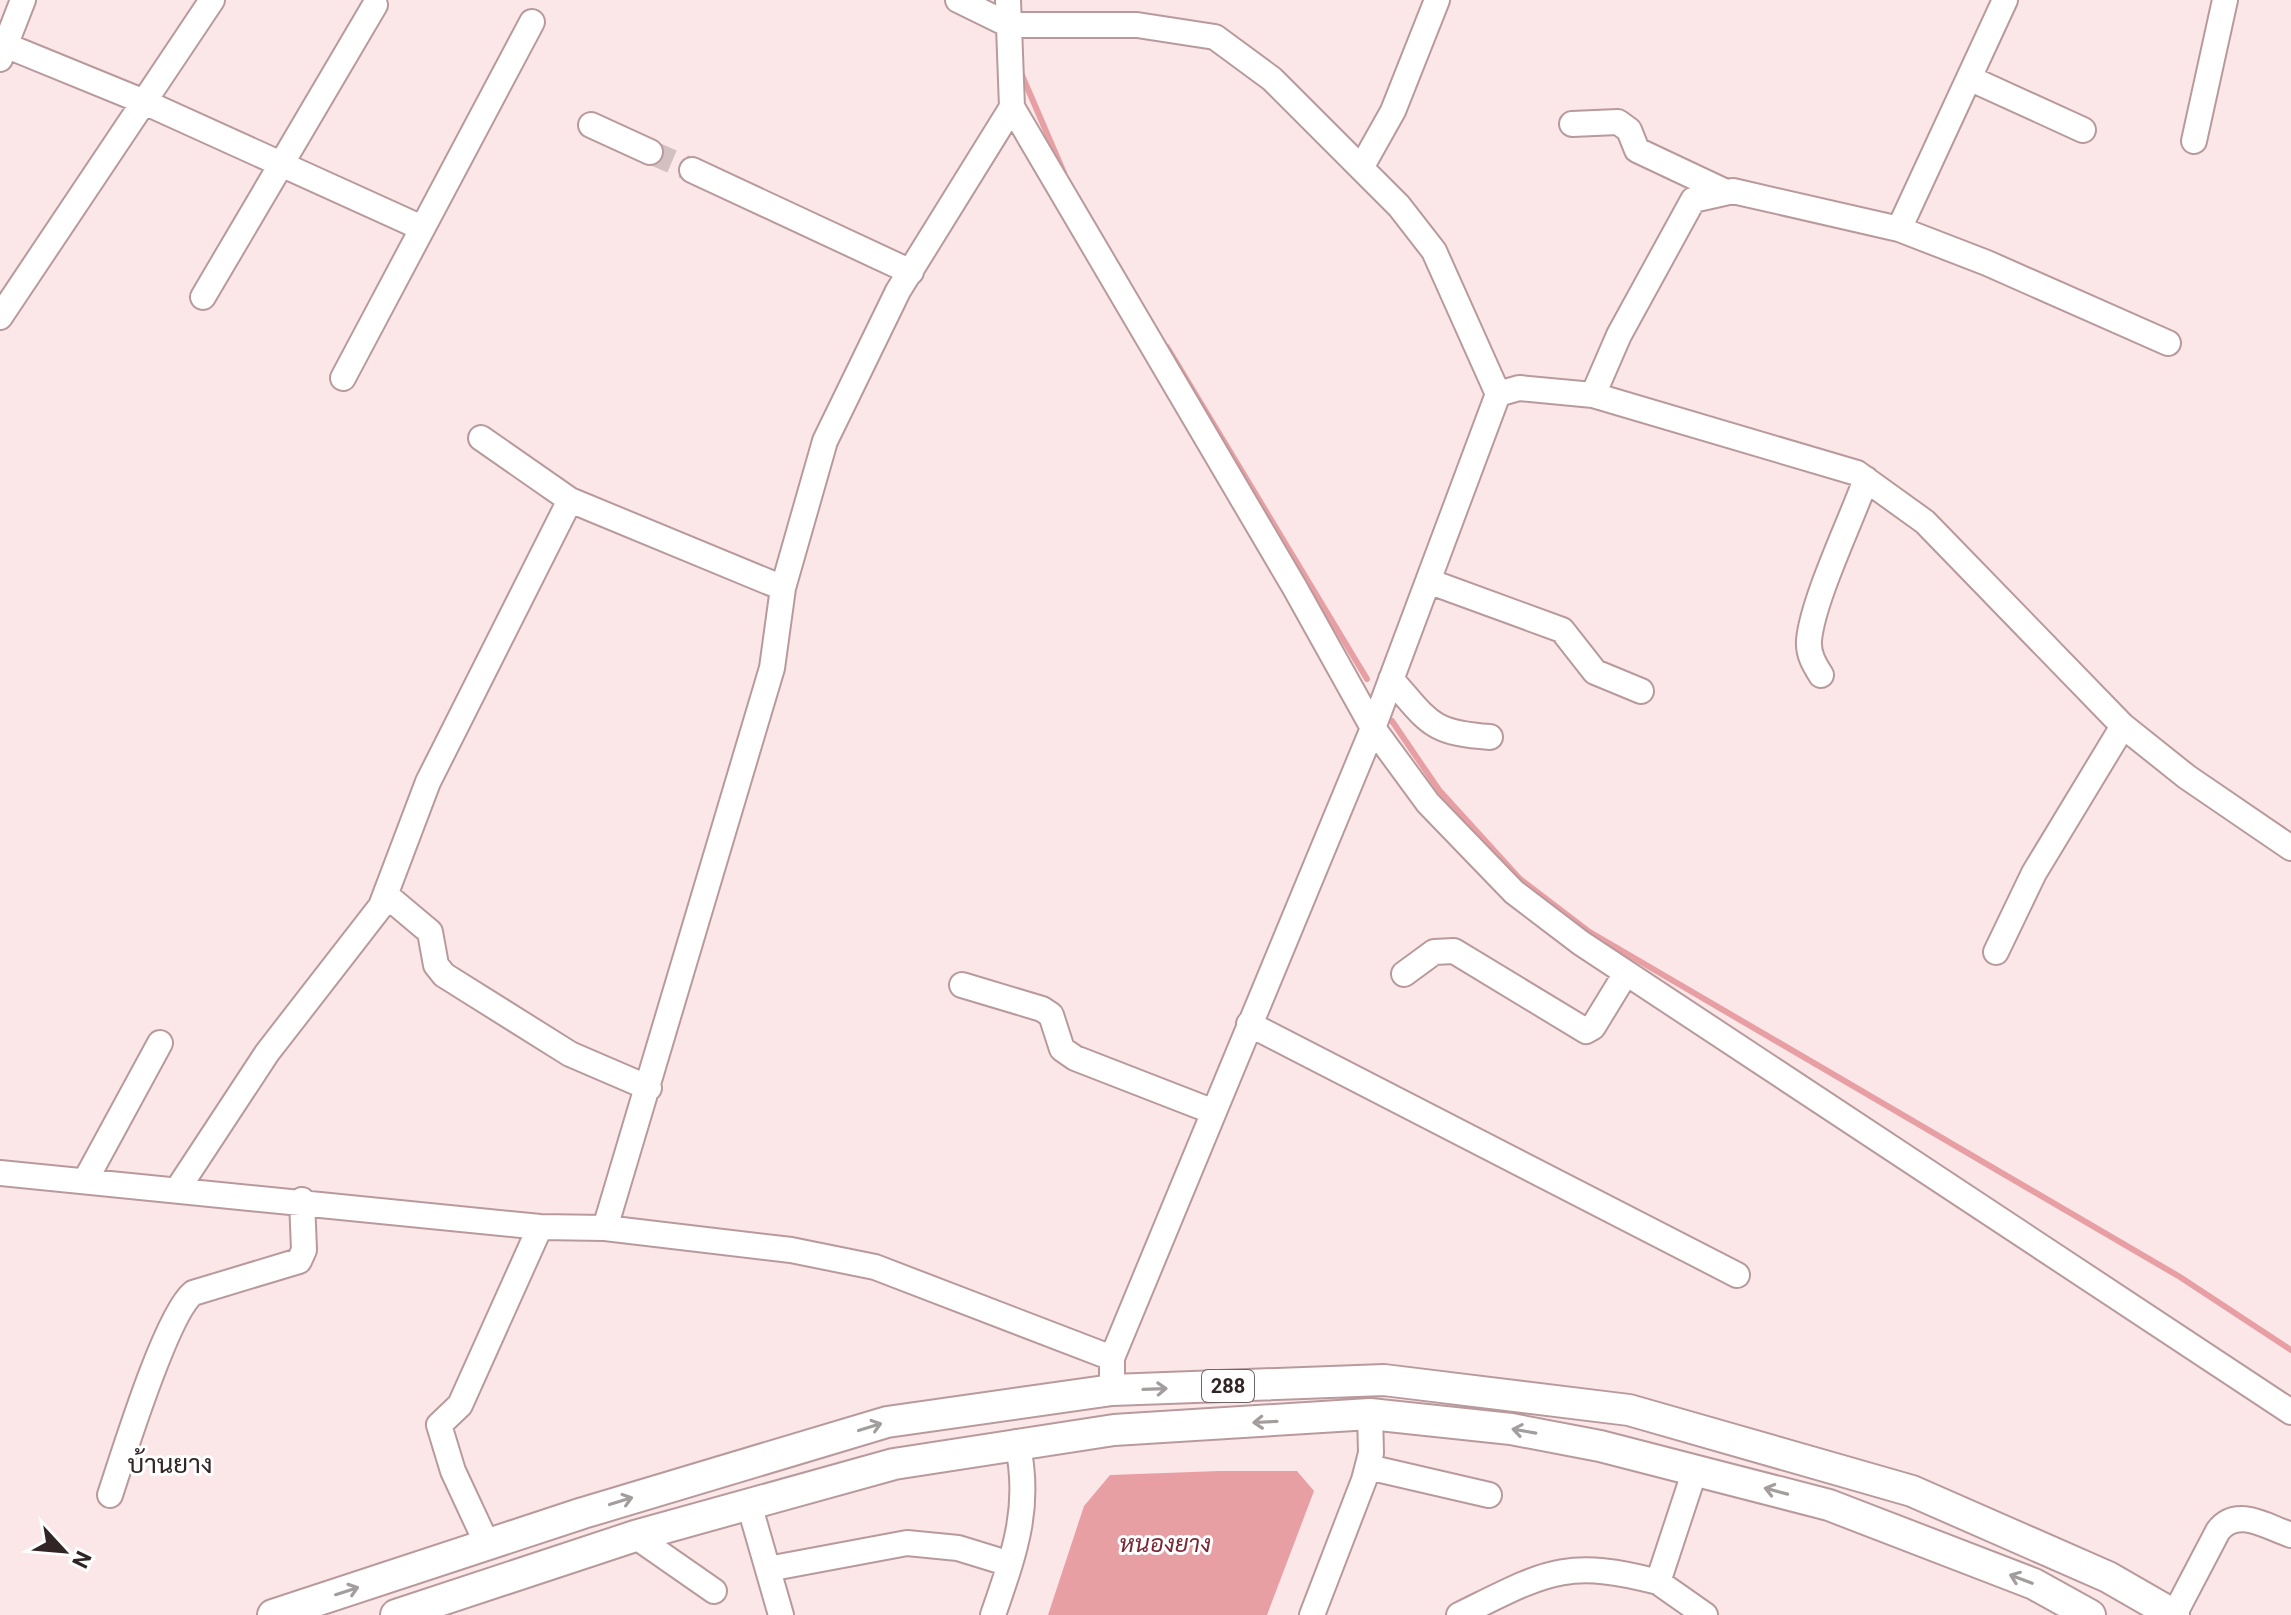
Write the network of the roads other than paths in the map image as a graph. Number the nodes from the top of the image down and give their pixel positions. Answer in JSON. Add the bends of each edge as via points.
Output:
{"nodes":[{"id":1,"x":23,"y":0,"type":"edge"},
{"id":2,"x":212,"y":0,"type":"edge"},
{"id":3,"x":958,"y":0,"type":"edge"},
{"id":4,"x":1008,"y":0,"type":"edge"},
{"id":5,"x":1437,"y":0,"type":"edge"},
{"id":6,"x":2005,"y":0,"type":"edge"},
{"id":7,"x":2225,"y":0,"type":"edge"},
{"id":8,"x":375,"y":5,"type":"dead end"},
{"id":9,"x":532,"y":22,"type":"dead end"},
{"id":10,"x":1009,"y":25,"type":"junction"},
{"id":11,"x":2,"y":49,"type":"edge"},
{"id":12,"x":1969,"y":78,"type":"junction"},
{"id":13,"x":142,"y":101,"type":"junction"},
{"id":14,"x":1012,"y":107,"type":"junction"},
{"id":15,"x":1572,"y":124,"type":"dead end"},
{"id":16,"x":591,"y":125,"type":"dead end"},
{"id":17,"x":2083,"y":130,"type":"dead end"},
{"id":18,"x":2194,"y":141,"type":"dead end"},
{"id":19,"x":650,"y":152,"type":"tunnel mouth"},
{"id":20,"x":282,"y":167,"type":"junction"},
{"id":21,"x":1361,"y":168,"type":"junction"},
{"id":22,"x":692,"y":170,"type":"tunnel mouth"},
{"id":23,"x":1724,"y":191,"type":"junction"},
{"id":24,"x":422,"y":228,"type":"junction"},
{"id":25,"x":1899,"y":229,"type":"junction"},
{"id":26,"x":911,"y":272,"type":"junction"},
{"id":27,"x":203,"y":297,"type":"dead end"},
{"id":28,"x":0,"y":317,"type":"edge"},
{"id":29,"x":2168,"y":343,"type":"dead end"},
{"id":30,"x":343,"y":378,"type":"dead end"},
{"id":31,"x":1498,"y":394,"type":"junction"},
{"id":32,"x":1593,"y":395,"type":"junction"},
{"id":33,"x":481,"y":438,"type":"dead end"},
{"id":34,"x":1866,"y":479,"type":"junction"},
{"id":35,"x":570,"y":500,"type":"junction"},
{"id":36,"x":1428,"y":581,"type":"junction"},
{"id":37,"x":783,"y":588,"type":"junction"},
{"id":38,"x":1821,"y":675,"type":"dead end"},
{"id":39,"x":1391,"y":679,"type":"junction"},
{"id":40,"x":1641,"y":691,"type":"dead end"},
{"id":41,"x":2123,"y":726,"type":"junction"},
{"id":42,"x":1373,"y":728,"type":"junction"},
{"id":43,"x":1490,"y":737,"type":"dead end"},
{"id":44,"x":2291,"y":848,"type":"edge"},
{"id":45,"x":386,"y":895,"type":"junction"},
{"id":46,"x":1996,"y":952,"type":"dead end"},
{"id":47,"x":1626,"y":973,"type":"junction"},
{"id":48,"x":1404,"y":974,"type":"dead end"},
{"id":49,"x":962,"y":985,"type":"dead end"},
{"id":50,"x":1249,"y":1024,"type":"junction"},
{"id":51,"x":160,"y":1043,"type":"dead end"},
{"id":52,"x":649,"y":1088,"type":"junction"},
{"id":53,"x":1214,"y":1112,"type":"junction"},
{"id":54,"x":0,"y":1173,"type":"edge"},
{"id":55,"x":85,"y":1181,"type":"junction"},
{"id":56,"x":177,"y":1190,"type":"junction"},
{"id":57,"x":302,"y":1200,"type":"junction"},
{"id":58,"x":540,"y":1227,"type":"junction"},
{"id":59,"x":605,"y":1228,"type":"junction"},
{"id":60,"x":1737,"y":1275,"type":"dead end"},
{"id":61,"x":1112,"y":1358,"type":"junction"},
{"id":62,"x":1112,"y":1390,"type":"junction"},
{"id":63,"x":2291,"y":1412,"type":"edge"},
{"id":64,"x":1370,"y":1414,"type":"junction"},
{"id":65,"x":1017,"y":1442,"type":"junction"},
{"id":66,"x":1368,"y":1467,"type":"junction"},
{"id":67,"x":1695,"y":1470,"type":"junction"},
{"id":68,"x":110,"y":1495,"type":"dead end"},
{"id":69,"x":1489,"y":1495,"type":"dead end"},
{"id":70,"x":749,"y":1504,"type":"junction"},
{"id":71,"x":583,"y":1513,"type":"junction"},
{"id":72,"x":2291,"y":1535,"type":"edge"},
{"id":73,"x":635,"y":1536,"type":"junction"},
{"id":74,"x":487,"y":1544,"type":"junction"},
{"id":75,"x":594,"y":1550,"type":"junction"},
{"id":76,"x":1010,"y":1564,"type":"junction"},
{"id":77,"x":768,"y":1569,"type":"junction"},
{"id":78,"x":1658,"y":1582,"type":"junction"},
{"id":79,"x":714,"y":1591,"type":"dead end"},
{"id":80,"x":1699,"y":1613,"type":"edge"},
{"id":81,"x":273,"y":1615,"type":"edge"},
{"id":82,"x":396,"y":1615,"type":"edge"},
{"id":83,"x":781,"y":1615,"type":"edge"},
{"id":84,"x":993,"y":1615,"type":"edge"},
{"id":85,"x":1312,"y":1615,"type":"edge"},
{"id":86,"x":1459,"y":1615,"type":"edge"},
{"id":87,"x":2090,"y":1615,"type":"edge"},
{"id":88,"x":2174,"y":1615,"type":"edge"}],
"edges":[{"from":1,"to":11,"type":"street"},
{"from":2,"to":13,"type":"street"},
{"from":3,"to":10,"type":"street"},
{"from":4,"to":10,"type":"street"},
{"from":5,"to":21,"type":"street","via":[[1393,111]]},
{"from":6,"to":12,"type":"street"},
{"from":7,"to":18,"type":"street"},
{"from":8,"to":20,"type":"street"},
{"from":9,"to":24,"type":"street"},
{"from":10,"to":14,"type":"street"},
{"from":10,"to":21,"type":"street","via":[[1137,25],[1215,37],[1272,79]]},
{"from":11,"to":13,"type":"street"},
{"from":12,"to":17,"type":"street"},
{"from":12,"to":25,"type":"street"},
{"from":13,"to":20,"type":"street"},
{"from":13,"to":28,"type":"street"},
{"from":14,"to":26,"type":"street"},
{"from":14,"to":42,"type":"street"},
{"from":15,"to":23,"type":"street","via":[[1618,122],[1629,130],[1637,150]]},
{"from":16,"to":19,"type":"street"},
{"from":20,"to":24,"type":"street"},
{"from":20,"to":27,"type":"street"},
{"from":21,"to":31,"type":"street","via":[[1434,251]]},
{"from":22,"to":26,"type":"street"},
{"from":23,"to":25,"type":"street"},
{"from":23,"to":32,"type":"street","via":[[1693,200],[1619,335]]},
{"from":24,"to":30,"type":"street"},
{"from":25,"to":29,"type":"street"},
{"from":26,"to":37,"type":"street","via":[[825,441]]},
{"from":31,"to":32,"type":"street","via":[[1519,388]]},
{"from":31,"to":36,"type":"street"},
{"from":32,"to":34,"type":"street"},
{"from":33,"to":35,"type":"street"},
{"from":34,"to":38,"type":"street","via":[[1809,641],[1811,660]]},
{"from":34,"to":41,"type":"street","via":[[1925,522]]},
{"from":35,"to":37,"type":"street"},
{"from":35,"to":45,"type":"street","via":[[428,782]]},
{"from":36,"to":39,"type":"street"},
{"from":36,"to":40,"type":"street","via":[[1562,630],[1591,669]]},
{"from":37,"to":52,"type":"street","via":[[772,668]]},
{"from":39,"to":42,"type":"street"},
{"from":39,"to":43,"type":"street","via":[[1431,724],[1455,735]]},
{"from":41,"to":44,"type":"street"},
{"from":41,"to":46,"type":"street","via":[[2034,873]]},
{"from":42,"to":47,"type":"street","via":[[1428,803],[1514,892]]},
{"from":42,"to":50,"type":"street"},
{"from":45,"to":52,"type":"street","via":[[427,928],[436,965],[444,975],[570,1054]]},
{"from":45,"to":56,"type":"street","via":[[267,1053]]},
{"from":47,"to":48,"type":"street","via":[[1586,1031],[1454,951],[1434,952]]},
{"from":47,"to":63,"type":"street"},
{"from":49,"to":53,"type":"street","via":[[1042,1009],[1051,1015],[1062,1049],[1075,1058]]},
{"from":50,"to":53,"type":"street"},
{"from":50,"to":60,"type":"street"},
{"from":51,"to":55,"type":"street"},
{"from":52,"to":59,"type":"street"},
{"from":53,"to":61,"type":"street"},
{"from":54,"to":55,"type":"street"},
{"from":55,"to":56,"type":"street"},
{"from":56,"to":57,"type":"street"},
{"from":57,"to":58,"type":"street"},
{"from":57,"to":68,"type":"street","via":[[304,1250],[299,1261],[193,1293],[182,1306]]},
{"from":58,"to":59,"type":"street"},
{"from":58,"to":74,"type":"street","via":[[471,1383],[456,1412],[443,1418],[439,1427]]},
{"from":59,"to":61,"type":"street","via":[[791,1250],[875,1267]]},
{"from":61,"to":62,"type":"street"},
{"from":71,"to":62,"type":"main road","number":"288","one_way":true,"via":[[887,1422]]},
{"from":62,"to":88,"type":"main road","number":"288","one_way":true,"via":[[1384,1380],[1629,1410],[1912,1491],[2108,1577]]},
{"from":64,"to":65,"type":"main road","number":"288","one_way":true,"via":[[1114,1430]]},
{"from":64,"to":66,"type":"street"},
{"from":67,"to":64,"type":"main road","number":"288","one_way":true,"via":[[1511,1429]]},
{"from":65,"to":70,"type":"main road","number":"288","via":[[894,1464]]},
{"from":65,"to":76,"type":"street","via":[[1025,1476],[1020,1536]]},
{"from":66,"to":69,"type":"street"},
{"from":66,"to":85,"type":"street"},
{"from":67,"to":78,"type":"street"},
{"from":87,"to":67,"type":"main road","number":"288","one_way":true,"via":[[2034,1584],[1829,1505]]},
{"from":70,"to":73,"type":"main road","number":"288"},
{"from":70,"to":77,"type":"street"},
{"from":71,"to":74,"type":"main road","number":"288"},
{"from":71,"to":75,"type":"main road"},
{"from":72,"to":88,"type":"street","via":[[2242,1518],[2229,1520],[2218,1531]]},
{"from":73,"to":75,"type":"main road","number":"288"},
{"from":73,"to":79,"type":"street"},
{"from":81,"to":74,"type":"main road","number":"288","one_way":true},
{"from":75,"to":82,"type":"main road","number":"288"},
{"from":76,"to":77,"type":"street","via":[[958,1548],[907,1543]]},
{"from":76,"to":84,"type":"street"},
{"from":77,"to":83,"type":"street"},
{"from":78,"to":80,"type":"street"},
{"from":78,"to":86,"type":"street","via":[[1595,1568],[1565,1570]]}]}
